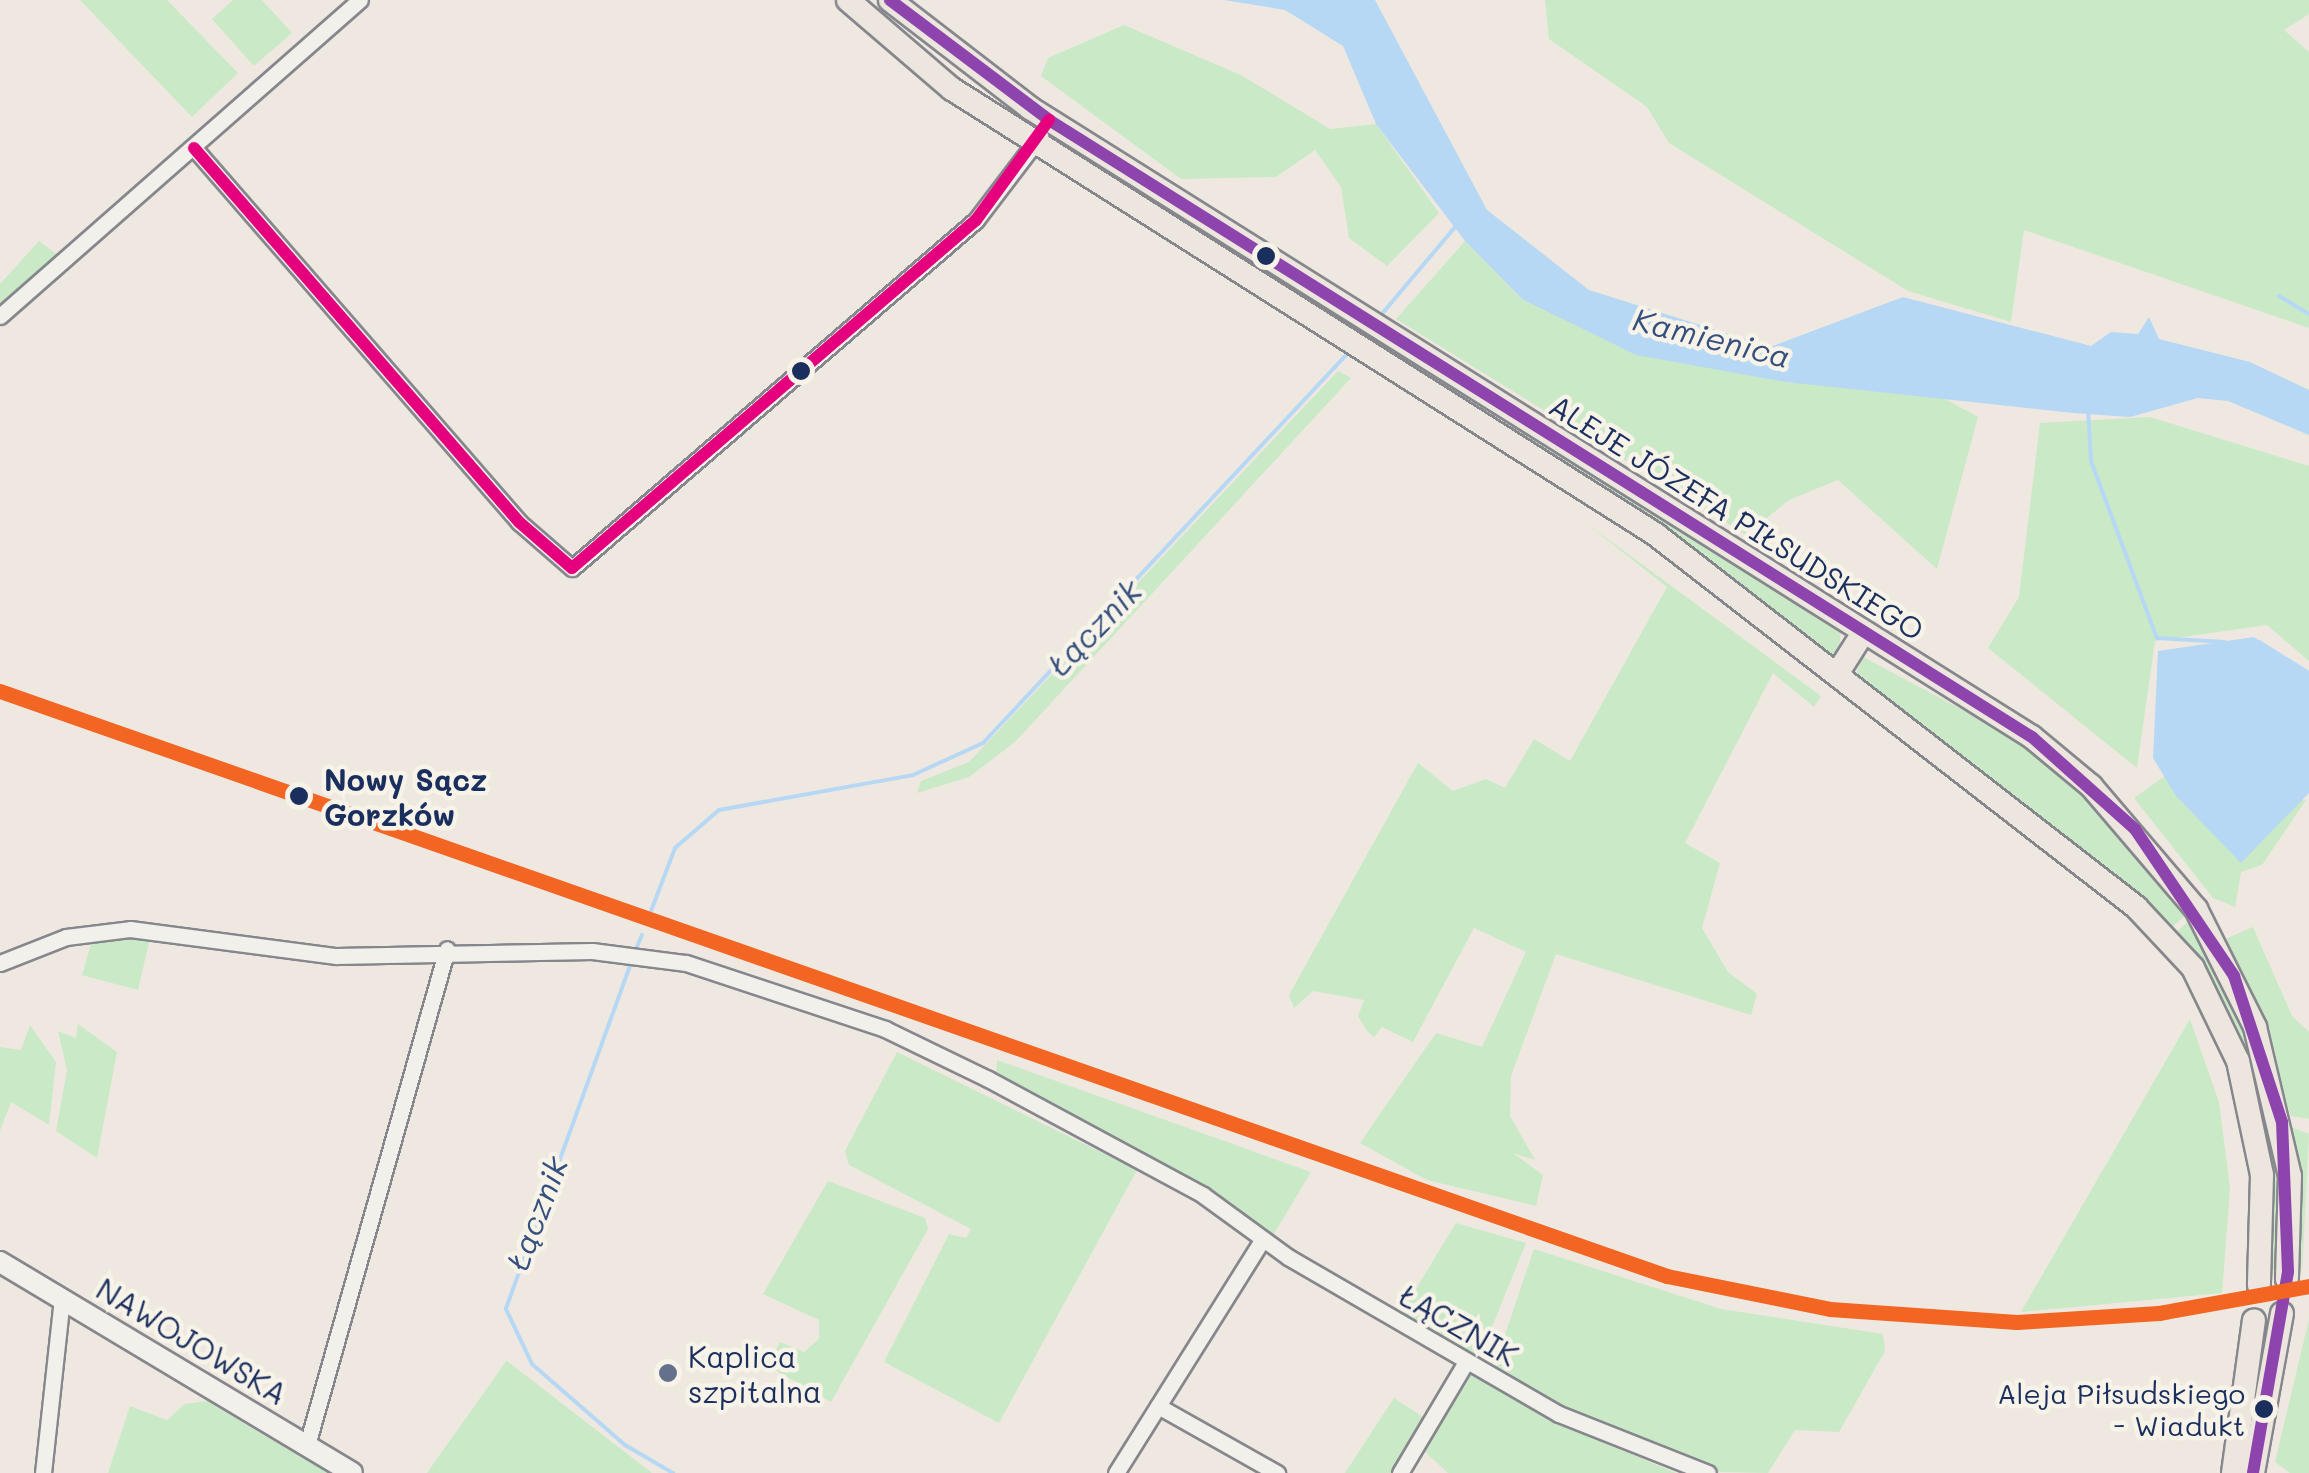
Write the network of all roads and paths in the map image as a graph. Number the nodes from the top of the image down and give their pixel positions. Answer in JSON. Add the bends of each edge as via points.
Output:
{"nodes":[{"id":1,"x":360,"y":0,"type":"edge"},
{"id":2,"x":848,"y":0,"type":"edge"},
{"id":3,"x":890,"y":0,"type":"edge"},
{"id":4,"x":1049,"y":120,"type":"junction"},
{"id":5,"x":1036,"y":143,"type":"junction"},
{"id":6,"x":194,"y":148,"type":"junction"},
{"id":7,"x":1113,"y":160,"type":"junction"},
{"id":8,"x":1098,"y":182,"type":"junction"},
{"id":9,"x":0,"y":316,"type":"edge"},
{"id":10,"x":1864,"y":633,"type":"junction"},
{"id":11,"x":1837,"y":674,"type":"junction"},
{"id":12,"x":447,"y":949,"type":"junction"},
{"id":13,"x":0,"y":963,"type":"edge"},
{"id":14,"x":1262,"y":1240,"type":"junction"},
{"id":15,"x":0,"y":1262,"type":"edge"},
{"id":16,"x":2287,"y":1278,"type":"dead end"},
{"id":17,"x":2259,"y":1285,"type":"dead end"},
{"id":18,"x":62,"y":1299,"type":"junction"},
{"id":19,"x":2282,"y":1314,"type":"dead end"},
{"id":20,"x":2254,"y":1320,"type":"dead end"},
{"id":21,"x":1466,"y":1362,"type":"junction"},
{"id":22,"x":1158,"y":1406,"type":"junction"},
{"id":23,"x":307,"y":1445,"type":"junction"},
{"id":24,"x":43,"y":1473,"type":"edge"},
{"id":25,"x":352,"y":1473,"type":"edge"},
{"id":26,"x":1116,"y":1473,"type":"edge"},
{"id":27,"x":1277,"y":1473,"type":"edge"},
{"id":28,"x":1400,"y":1473,"type":"edge"},
{"id":29,"x":1708,"y":1473,"type":"edge"},
{"id":30,"x":2233,"y":1473,"type":"edge"},
{"id":31,"x":2253,"y":1473,"type":"edge"}],
"edges":[{"from":1,"to":6,"type":"street"},
{"from":2,"to":5,"type":"main road","name":"ALEJE JÓZEFA PIŁSUDSKIEGO","via":[[952,88]]},
{"from":3,"to":4,"type":"main road","name":"ALEJE JÓZEFA PIŁSUDSKIEGO"},
{"from":4,"to":5,"type":"street"},
{"from":4,"to":7,"type":"main road","name":"ALEJE JÓZEFA PIŁSUDSKIEGO"},
{"from":5,"to":6,"type":"street","via":[[976,220],[572,568],[519,522]]},
{"from":5,"to":8,"type":"main road","name":"ALEJE JÓZEFA PIŁSUDSKIEGO"},
{"from":6,"to":9,"type":"street"},
{"from":7,"to":8,"type":"main road"},
{"from":7,"to":10,"type":"main road","name":"ALEJE JÓZEFA PIŁSUDSKIEGO"},
{"from":8,"to":11,"type":"main road","name":"ALEJE JÓZEFA PIŁSUDSKIEGO","via":[[1654,534]]},
{"from":10,"to":11,"type":"main road"},
{"from":10,"to":16,"type":"main road","name":"ALEJE JÓZEFA PIŁSUDSKIEGO","via":[[2046,750],[2134,829],[2196,909],[2256,1027],[2282,1122]]},
{"from":11,"to":17,"type":"main road","name":"ALEJE JÓZEFA PIŁSUDSKIEGO","via":[[2136,907],[2193,968],[2248,1094],[2262,1175]]},
{"from":12,"to":13,"type":"street","name":"ŁĄCZNIK","via":[[336,956],[114,929]]},
{"from":12,"to":14,"type":"street","name":"ŁĄCZNIK","via":[[686,963],[885,1029],[1202,1196]]},
{"from":12,"to":23,"type":"street"},
{"from":14,"to":21,"type":"street","name":"ŁĄCZNIK"},
{"from":14,"to":22,"type":"street"},
{"from":15,"to":18,"type":"street","name":"NAWOJOWSKA"},
{"from":18,"to":23,"type":"street","name":"NAWOJOWSKA"},
{"from":18,"to":24,"type":"street"},
{"from":19,"to":31,"type":"main road"},
{"from":20,"to":30,"type":"main road"},
{"from":21,"to":28,"type":"street"},
{"from":21,"to":29,"type":"street","name":"ŁĄCZNIK","via":[[1559,1414]]},
{"from":22,"to":26,"type":"street"},
{"from":22,"to":27,"type":"street"},
{"from":23,"to":25,"type":"street","name":"NAWOJOWSKA"}]}
